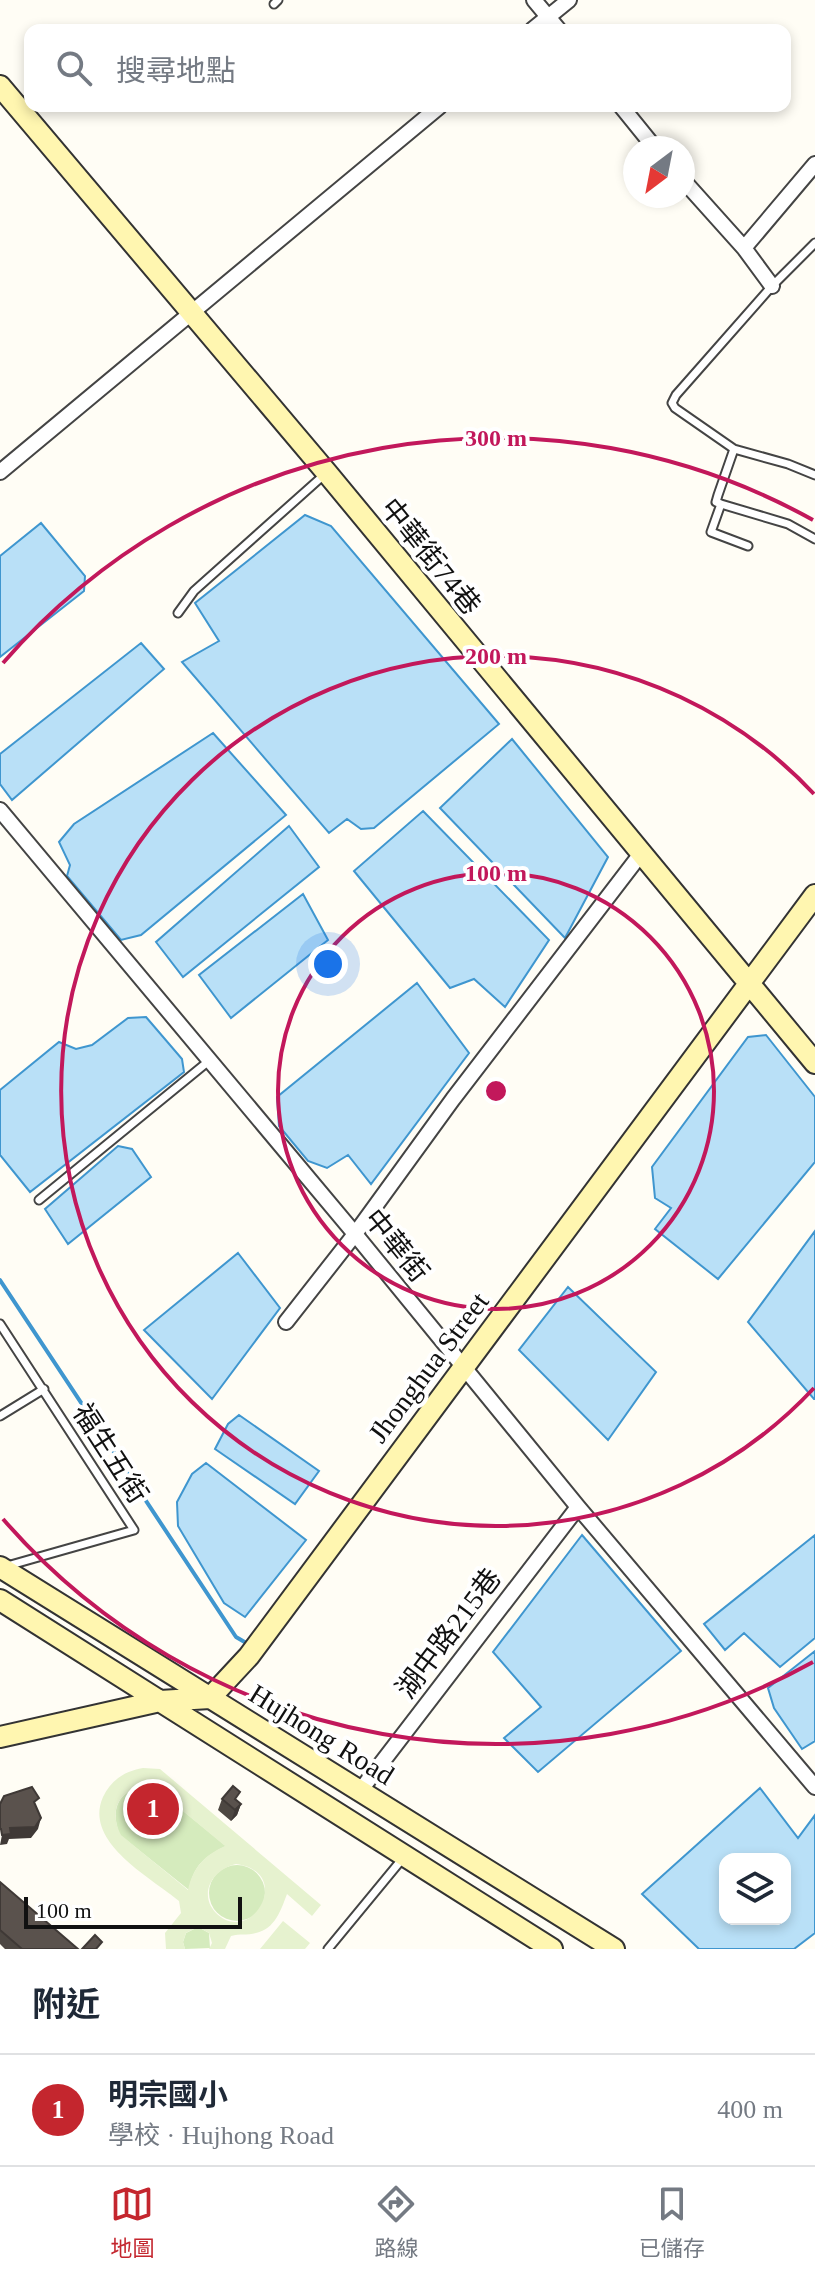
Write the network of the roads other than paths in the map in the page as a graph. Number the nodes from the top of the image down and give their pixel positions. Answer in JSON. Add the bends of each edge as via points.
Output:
{"nodes":[{"id":1,"x":534,"y":0,"type":"edge"},
{"id":2,"x":569,"y":0,"type":"edge"},
{"id":3,"x":548,"y":17,"type":"junction"},
{"id":4,"x":539,"y":24,"type":"edge"},
{"id":5,"x":554,"y":24,"type":"edge"},
{"id":6,"x":0,"y":86,"type":"edge"},
{"id":7,"x":433,"y":112,"type":"edge"},
{"id":8,"x":626,"y":112,"type":"edge"},
{"id":9,"x":645,"y":136,"type":"edge"},
{"id":10,"x":815,"y":164,"type":"edge"},
{"id":11,"x":695,"y":193,"type":"edge"},
{"id":12,"x":815,"y":243,"type":"edge"},
{"id":13,"x":744,"y":248,"type":"junction"},
{"id":14,"x":772,"y":286,"type":"junction"},
{"id":15,"x":191,"y":311,"type":"junction"},
{"id":16,"x":734,"y":449,"type":"junction"},
{"id":17,"x":0,"y":472,"type":"edge"},
{"id":18,"x":327,"y":473,"type":"junction"},
{"id":19,"x":815,"y":475,"type":"edge"},
{"id":20,"x":721,"y":504,"type":"junction"},
{"id":21,"x":815,"y":539,"type":"edge"},
{"id":22,"x":748,"y":546,"type":"dead end"},
{"id":23,"x":178,"y":613,"type":"dead end"},
{"id":24,"x":0,"y":810,"type":"edge"},
{"id":25,"x":640,"y":855,"type":"junction"},
{"id":26,"x":815,"y":895,"type":"edge"},
{"id":27,"x":749,"y":981,"type":"junction"},
{"id":28,"x":210,"y":1060,"type":"junction"},
{"id":29,"x":815,"y":1063,"type":"edge"},
{"id":30,"x":39,"y":1200,"type":"dead end"},
{"id":31,"x":355,"y":1234,"type":"junction"},
{"id":32,"x":286,"y":1322,"type":"dead end"},
{"id":33,"x":0,"y":1324,"type":"edge"},
{"id":34,"x":462,"y":1368,"type":"junction"},
{"id":35,"x":44,"y":1389,"type":"junction"},
{"id":36,"x":0,"y":1416,"type":"edge"},
{"id":37,"x":578,"y":1507,"type":"junction"},
{"id":38,"x":0,"y":1568,"type":"edge"},
{"id":39,"x":0,"y":1600,"type":"edge"},
{"id":40,"x":210,"y":1698,"type":"junction"},
{"id":41,"x":160,"y":1701,"type":"junction"},
{"id":42,"x":0,"y":1737,"type":"edge"},
{"id":43,"x":815,"y":1787,"type":"edge"},
{"id":44,"x":360,"y":1791,"type":"junction"},
{"id":45,"x":405,"y":1857,"type":"junction"},
{"id":46,"x":328,"y":1949,"type":"edge"},
{"id":47,"x":552,"y":1949,"type":"edge"},
{"id":48,"x":614,"y":1949,"type":"edge"}],
"edges":[{"from":1,"to":3,"type":"street"},
{"from":2,"to":3,"type":"street"},
{"from":3,"to":4,"type":"street"},
{"from":3,"to":5,"type":"street"},
{"from":6,"to":15,"type":"street","name":"中華街74巷"},
{"from":7,"to":15,"type":"street"},
{"from":8,"to":9,"type":"street"},
{"from":10,"to":13,"type":"street"},
{"from":11,"to":13,"type":"street"},
{"from":12,"to":14,"type":"lane"},
{"from":13,"to":14,"type":"street"},
{"from":14,"to":16,"type":"lane","via":[[672,403]]},
{"from":15,"to":17,"type":"street"},
{"from":15,"to":18,"type":"street","name":"中華街74巷"},
{"from":16,"to":19,"type":"lane"},
{"from":16,"to":20,"type":"lane","via":[[716,502]]},
{"from":18,"to":23,"type":"lane","via":[[194,591]]},
{"from":18,"to":25,"type":"street","name":"中華街74巷"},
{"from":20,"to":21,"type":"lane","via":[[788,524]]},
{"from":20,"to":22,"type":"lane","via":[[711,532]]},
{"from":24,"to":28,"type":"street","name":"中華街"},
{"from":25,"to":27,"type":"street","name":"中華街74巷"},
{"from":25,"to":31,"type":"street"},
{"from":26,"to":27,"type":"street","name":"Jhonghua Street"},
{"from":27,"to":29,"type":"street","name":"中華街74巷"},
{"from":27,"to":34,"type":"street","name":"Jhonghua Street"},
{"from":28,"to":30,"type":"lane"},
{"from":28,"to":31,"type":"street","name":"中華街"},
{"from":31,"to":32,"type":"street"},
{"from":31,"to":34,"type":"street","name":"中華街"},
{"from":33,"to":35,"type":"lane","name":"福生五街"},
{"from":34,"to":37,"type":"street","name":"中華街"},
{"from":34,"to":40,"type":"street","name":"Jhonghua Street","via":[[249,1656]]},
{"from":35,"to":36,"type":"lane"},
{"from":35,"to":38,"type":"lane","name":"福生五街","via":[[134,1530]]},
{"from":37,"to":43,"type":"street","name":"中華街"},
{"from":37,"to":44,"type":"street","name":"湖中路215巷"},
{"from":38,"to":40,"type":"street","name":"Hujhong Road"},
{"from":39,"to":41,"type":"street"},
{"from":40,"to":41,"type":"street"},
{"from":40,"to":44,"type":"street","name":"Hujhong Road"},
{"from":41,"to":42,"type":"street"},
{"from":41,"to":45,"type":"street"},
{"from":44,"to":48,"type":"street","name":"Hujhong Road"},
{"from":45,"to":46,"type":"lane"},
{"from":45,"to":47,"type":"street"}]}
